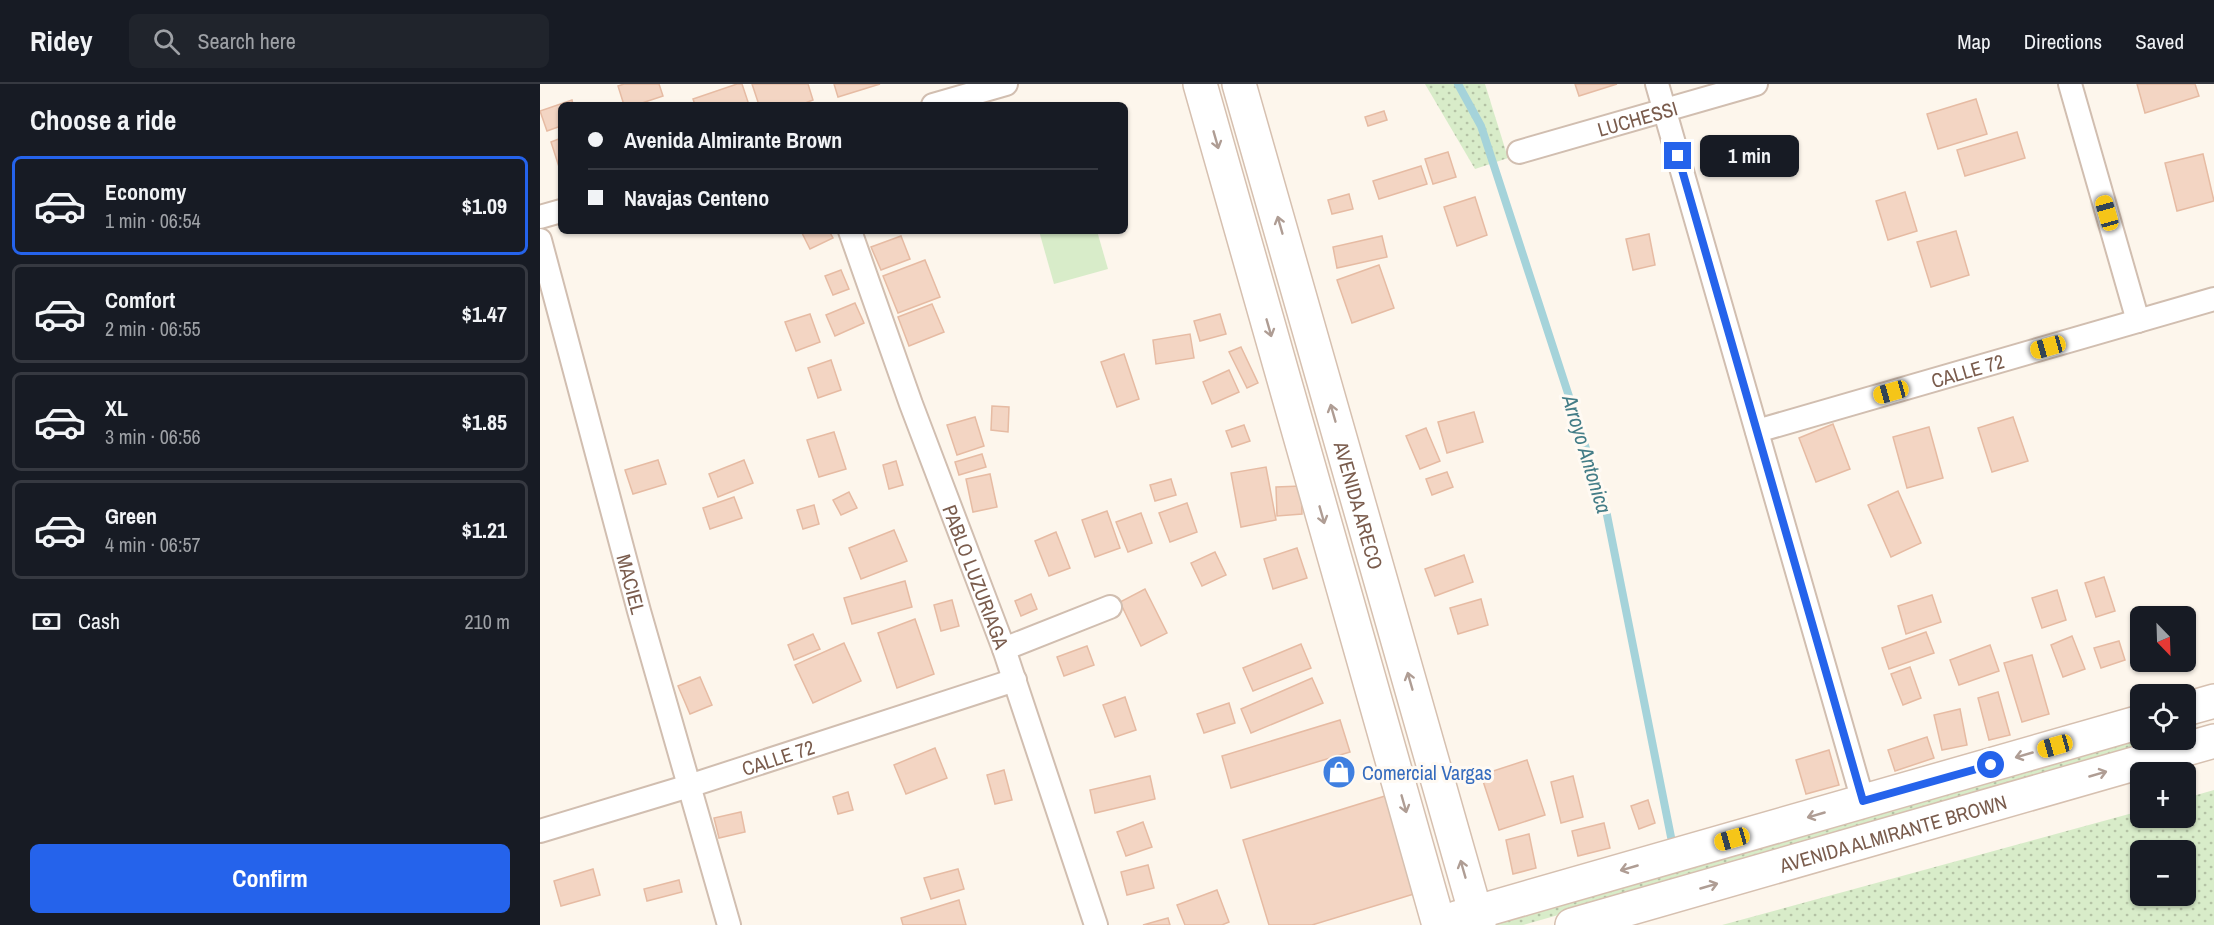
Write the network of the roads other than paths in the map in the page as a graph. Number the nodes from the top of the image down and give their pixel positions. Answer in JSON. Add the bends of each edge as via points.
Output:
{"nodes":[{"id":1,"x":1006,"y":84,"type":"edge"},
{"id":2,"x":1200,"y":84,"type":"edge"},
{"id":3,"x":1239,"y":84,"type":"edge"},
{"id":4,"x":1657,"y":84,"type":"edge"},
{"id":5,"x":1756,"y":84,"type":"edge"},
{"id":6,"x":2070,"y":84,"type":"edge"},
{"id":7,"x":943,"y":102,"type":"edge"},
{"id":8,"x":1665,"y":110,"type":"junction"},
{"id":9,"x":1519,"y":152,"type":"dead end"},
{"id":10,"x":558,"y":212,"type":"edge"},
{"id":11,"x":540,"y":217,"type":"edge"},
{"id":12,"x":851,"y":234,"type":"edge"},
{"id":13,"x":540,"y":240,"type":"edge"},
{"id":14,"x":2214,"y":300,"type":"edge"},
{"id":15,"x":2138,"y":321,"type":"junction"},
{"id":16,"x":1756,"y":431,"type":"junction"},
{"id":17,"x":1110,"y":607,"type":"dead end"},
{"id":18,"x":1004,"y":649,"type":"junction"},
{"id":19,"x":1015,"y":680,"type":"junction"},
{"id":20,"x":2214,"y":701,"type":"edge"},
{"id":21,"x":2196,"y":706,"type":"edge"},
{"id":22,"x":2130,"y":725,"type":"edge"},
{"id":23,"x":2214,"y":741,"type":"edge"},
{"id":24,"x":689,"y":786,"type":"junction"},
{"id":25,"x":1863,"y":801,"type":"junction"},
{"id":26,"x":540,"y":831,"type":"edge"},
{"id":27,"x":1478,"y":919,"type":"edge"},
{"id":28,"x":1436,"y":924,"type":"edge"},
{"id":29,"x":729,"y":925,"type":"edge"},
{"id":30,"x":1096,"y":925,"type":"edge"},
{"id":31,"x":1572,"y":925,"type":"edge"}],
"edges":[{"from":1,"to":7,"type":"street"},
{"from":2,"to":28,"type":"main road","name":"AVENIDA ARECO","one_way":true},
{"from":27,"to":3,"type":"main road","name":"AVENIDA ARECO","one_way":true},
{"from":4,"to":8,"type":"street"},
{"from":5,"to":8,"type":"street","name":"LUCHESSI"},
{"from":6,"to":15,"type":"street"},
{"from":8,"to":9,"type":"street","name":"LUCHESSI"},
{"from":8,"to":16,"type":"street"},
{"from":10,"to":11,"type":"street"},
{"from":12,"to":18,"type":"street","name":"PABLO LUZURIAGA"},
{"from":13,"to":24,"type":"street","name":"MACIEL"},
{"from":14,"to":15,"type":"street","name":"CALLE 72"},
{"from":15,"to":16,"type":"street","name":"CALLE 72"},
{"from":16,"to":25,"type":"street"},
{"from":17,"to":18,"type":"street"},
{"from":18,"to":19,"type":"street","name":"PABLO LUZURIAGA"},
{"from":19,"to":24,"type":"street","name":"CALLE 72"},
{"from":19,"to":30,"type":"street","name":"PABLO LUZURIAGA"},
{"from":20,"to":21,"type":"main road"},
{"from":22,"to":25,"type":"main road","name":"AVENIDA ALMIRANTE BROWN","one_way":true},
{"from":31,"to":23,"type":"main road","name":"AVENIDA ALMIRANTE BROWN","one_way":true},
{"from":24,"to":26,"type":"street","name":"CALLE 72"},
{"from":24,"to":29,"type":"street","name":"MACIEL"},
{"from":25,"to":27,"type":"main road","name":"AVENIDA ALMIRANTE BROWN","one_way":true},
{"from":27,"to":28,"type":"main road","name":"AVENIDA ALMIRANTE BROWN"}]}
